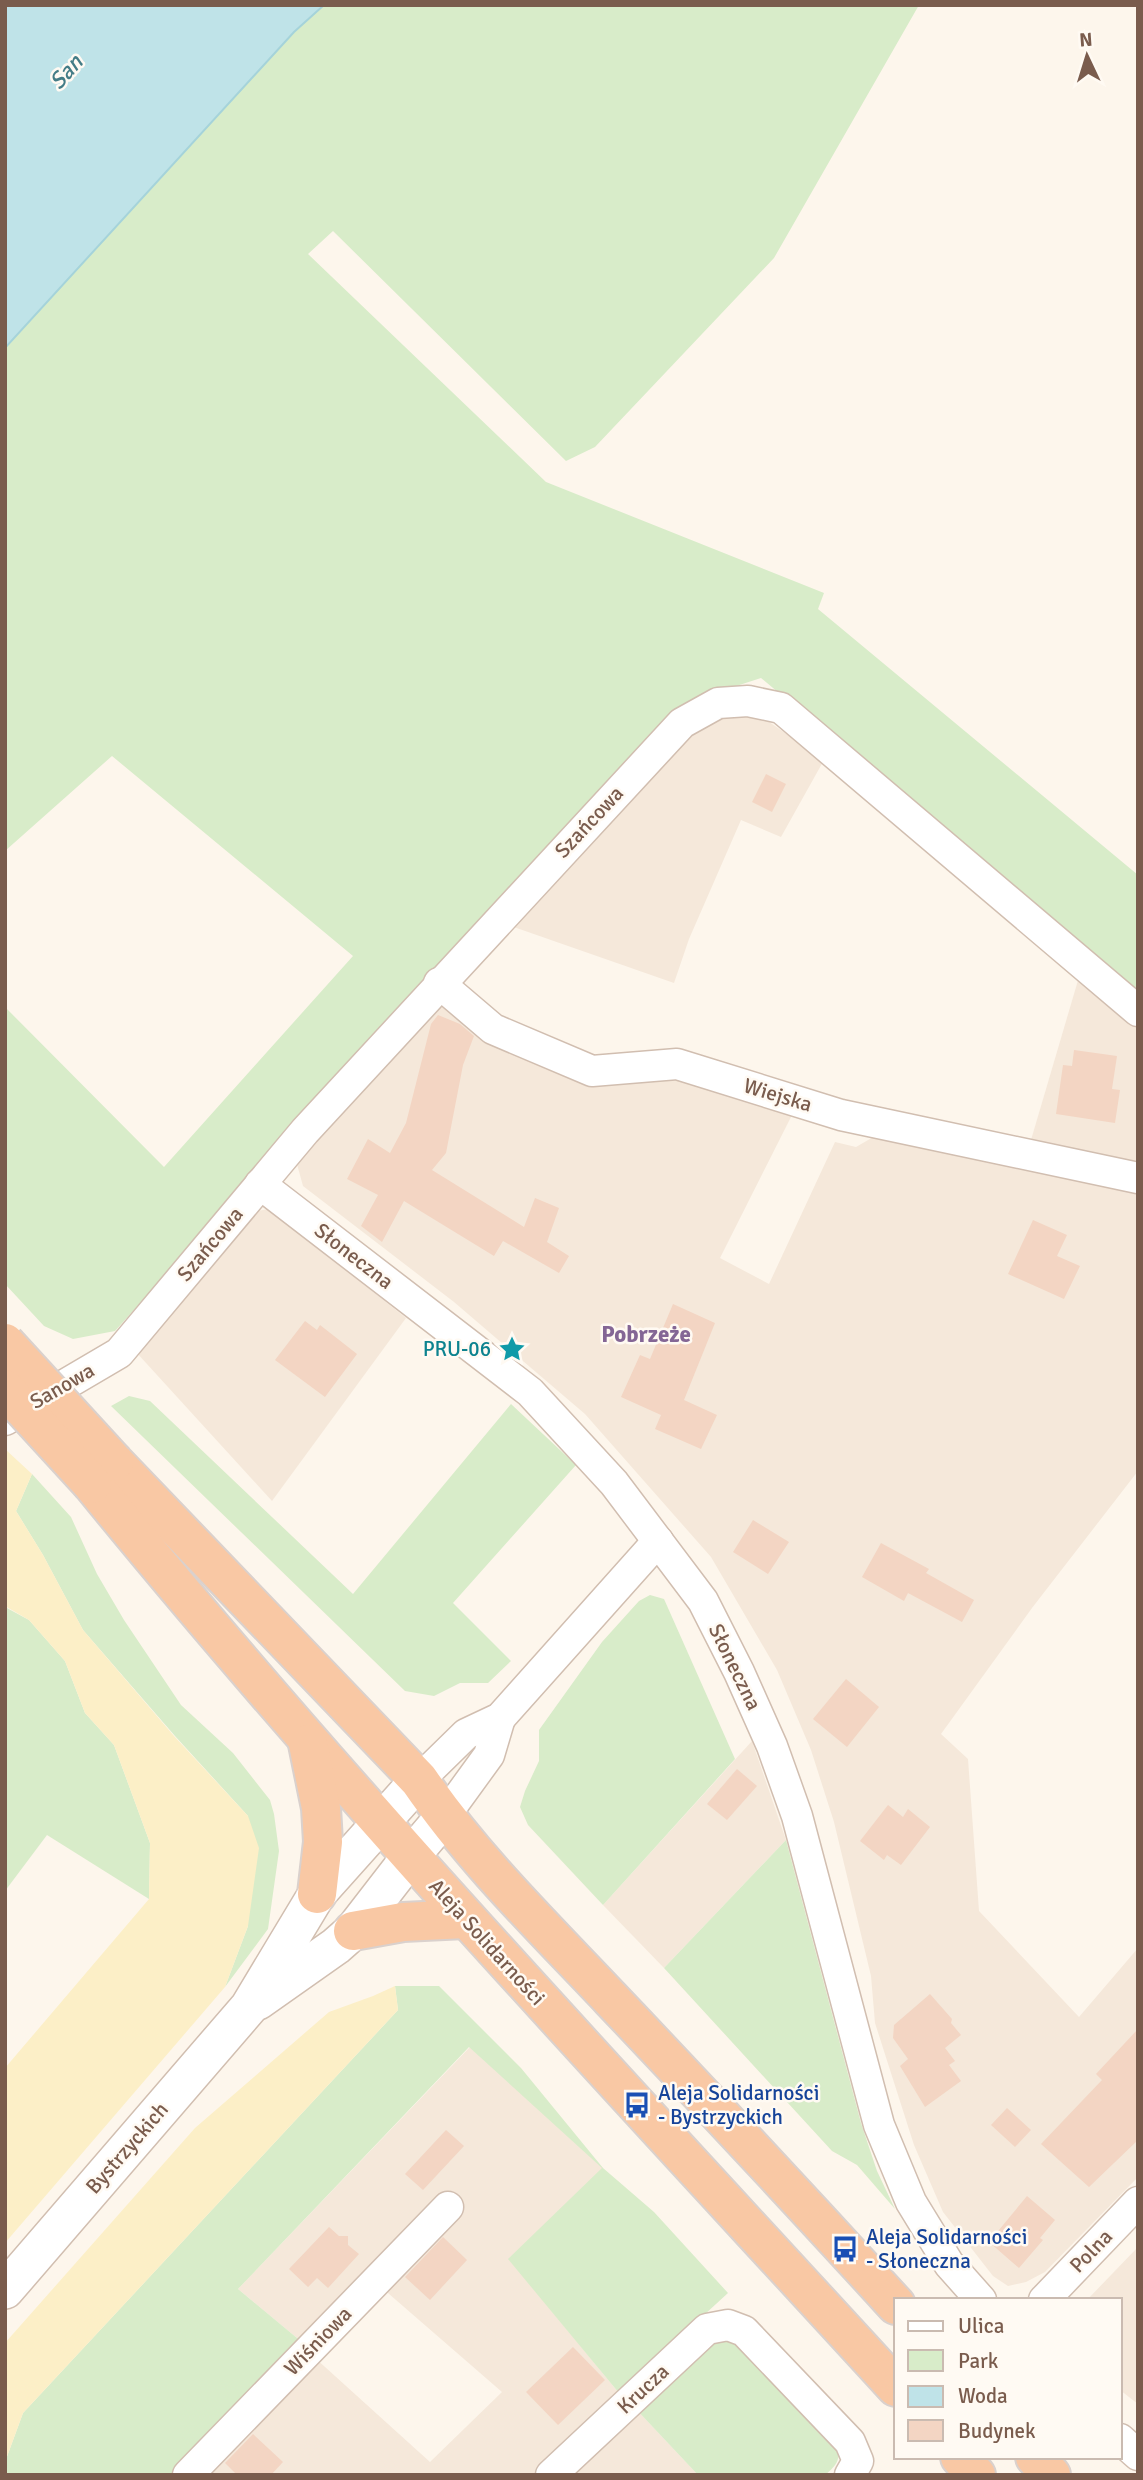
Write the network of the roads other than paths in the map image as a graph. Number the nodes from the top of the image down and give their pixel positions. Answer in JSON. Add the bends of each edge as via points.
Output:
{"nodes":[{"id":1,"x":439,"y":983,"type":"junction"},
{"id":2,"x":1138,"y":1011,"type":"edge"},
{"id":3,"x":1138,"y":1178,"type":"edge"},
{"id":4,"x":261,"y":1184,"type":"junction"},
{"id":5,"x":5,"y":1343,"type":"edge"},
{"id":6,"x":119,"y":1353,"type":"joint"},
{"id":7,"x":5,"y":1389,"type":"edge"},
{"id":8,"x":5,"y":1420,"type":"edge"},
{"id":9,"x":103,"y":1473,"type":"junction"},
{"id":10,"x":658,"y":1541,"type":"junction"},
{"id":11,"x":500,"y":1718,"type":"junction"},
{"id":12,"x":307,"y":1742,"type":"junction"},
{"id":13,"x":419,"y":1780,"type":"junction"},
{"id":14,"x":444,"y":1817,"type":"junction"},
{"id":15,"x":380,"y":1822,"type":"junction"},
{"id":16,"x":411,"y":1856,"type":"junction"},
{"id":17,"x":317,"y":1894,"type":"junction"},
{"id":18,"x":465,"y":1919,"type":"junction"},
{"id":19,"x":353,"y":1931,"type":"junction"},
{"id":20,"x":249,"y":2007,"type":"junction"},
{"id":21,"x":1138,"y":2202,"type":"edge"},
{"id":22,"x":448,"y":2207,"type":"dead end"},
{"id":23,"x":5,"y":2290,"type":"edge"},
{"id":24,"x":979,"y":2298,"type":"edge"},
{"id":25,"x":1046,"y":2298,"type":"edge"},
{"id":26,"x":894,"y":2303,"type":"edge"},
{"id":27,"x":894,"y":2385,"type":"edge"},
{"id":28,"x":1122,"y":2441,"type":"edge"},
{"id":29,"x":1138,"y":2455,"type":"edge"},
{"id":30,"x":962,"y":2459,"type":"edge"},
{"id":31,"x":1037,"y":2459,"type":"edge"},
{"id":32,"x":188,"y":2475,"type":"edge"},
{"id":33,"x":551,"y":2475,"type":"edge"},
{"id":34,"x":850,"y":2475,"type":"edge"},
{"id":35,"x":976,"y":2475,"type":"edge"},
{"id":36,"x":1051,"y":2475,"type":"edge"}],
"edges":[{"from":1,"to":2,"type":"street","name":"Szańcowa","via":[[682,723],[718,703],[748,701],[781,708]]},
{"from":1,"to":3,"type":"street","name":"Wiejska","via":[[493,1029],[592,1071],[677,1064],[841,1115]]},
{"from":1,"to":4,"type":"street","name":"Szańcowa","via":[[304,1130]]},
{"from":4,"to":6,"type":"street","name":"Szańcowa"},
{"from":4,"to":10,"type":"street","name":"Słoneczna","via":[[530,1392],[614,1483]]},
{"from":5,"to":9,"type":"highway","bridge":true},
{"from":6,"to":8,"type":"street","name":"Sanowa"},
{"from":7,"to":9,"type":"highway","bridge":true},
{"from":9,"to":12,"type":"highway","name":"Aleja Solidarności","via":[[200,1617]]},
{"from":9,"to":13,"type":"highway"},
{"from":10,"to":11,"type":"street"},
{"from":10,"to":24,"type":"street","name":"Słoneczna","via":[[703,1601],[772,1746],[797,1815],[879,2125],[911,2202],[949,2264]]},
{"from":11,"to":13,"type":"street","via":[[466,1734]]},
{"from":11,"to":14,"type":"street","via":[[489,1755]]},
{"from":12,"to":15,"type":"highway","name":"Aleja Solidarności"},
{"from":12,"to":17,"type":"highway","via":[[321,1808],[323,1842]]},
{"from":13,"to":14,"type":"highway"},
{"from":13,"to":15,"type":"street"},
{"from":14,"to":16,"type":"street"},
{"from":14,"to":26,"type":"highway"},
{"from":15,"to":16,"type":"highway","name":"Aleja Solidarności"},
{"from":15,"to":17,"type":"street"},
{"from":16,"to":18,"type":"highway","name":"Aleja Solidarności"},
{"from":16,"to":19,"type":"street"},
{"from":17,"to":20,"type":"street"},
{"from":18,"to":19,"type":"highway","via":[[403,1922]]},
{"from":18,"to":27,"type":"highway","name":"Aleja Solidarności"},
{"from":19,"to":20,"type":"street"},
{"from":20,"to":23,"type":"street","name":"Bystrzyckich"},
{"from":21,"to":25,"type":"street","name":"Polna"},
{"from":22,"to":32,"type":"street","name":"Wiśniowa"},
{"from":28,"to":29,"type":"street"},
{"from":30,"to":35,"type":"highway"},
{"from":31,"to":36,"type":"highway"},
{"from":33,"to":34,"type":"street","name":"Krucza","via":[[707,2329],[728,2325],[744,2331],[850,2442],[858,2461]]}]}
